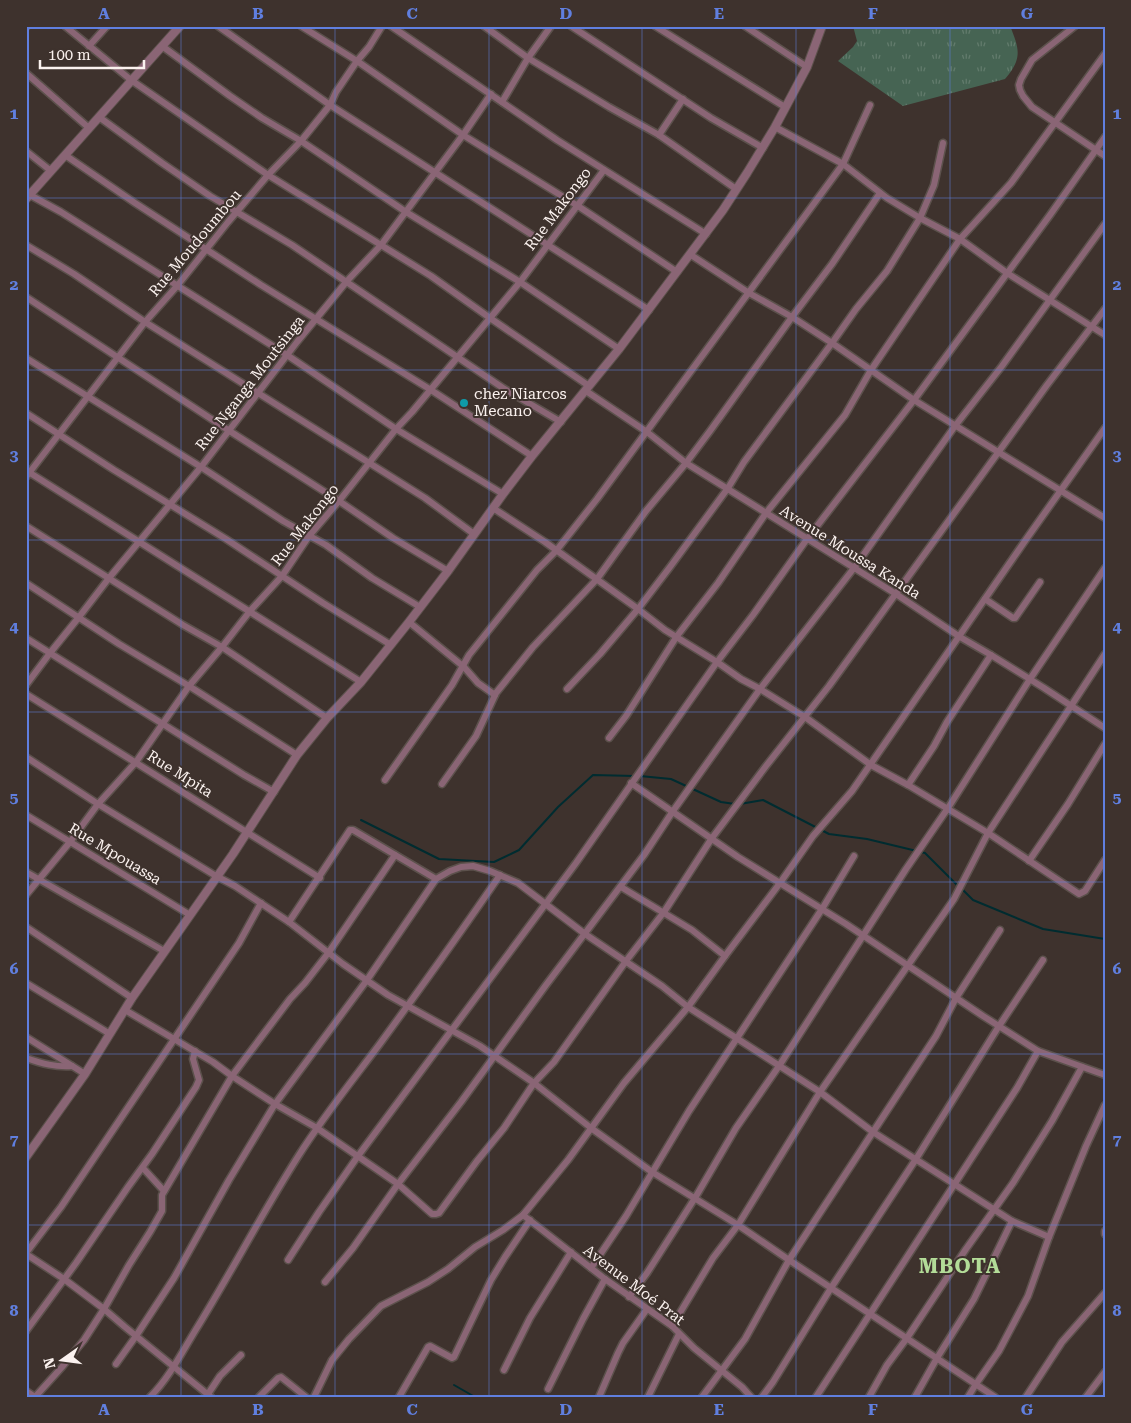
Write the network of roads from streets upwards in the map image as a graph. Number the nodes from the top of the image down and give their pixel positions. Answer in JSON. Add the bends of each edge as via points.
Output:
{"nodes":[{"id":1,"x":65,"y":26,"type":"edge"},
{"id":2,"x":107,"y":26,"type":"edge"},
{"id":3,"x":180,"y":26,"type":"edge"},
{"id":4,"x":218,"y":26,"type":"edge"},
{"id":5,"x":300,"y":26,"type":"edge"},
{"id":6,"x":382,"y":26,"type":"edge"},
{"id":7,"x":391,"y":26,"type":"edge"},
{"id":8,"x":484,"y":26,"type":"edge"},
{"id":9,"x":551,"y":26,"type":"edge"},
{"id":10,"x":571,"y":26,"type":"edge"},
{"id":11,"x":656,"y":26,"type":"edge"},
{"id":12,"x":745,"y":26,"type":"edge"},
{"id":13,"x":822,"y":26,"type":"edge"},
{"id":14,"x":1075,"y":26,"type":"edge"},
{"id":15,"x":90,"y":46,"type":"junction"},
{"id":16,"x":162,"y":46,"type":"junction"},
{"id":17,"x":1105,"y":54,"type":"edge"},
{"id":18,"x":528,"y":58,"type":"junction"},
{"id":19,"x":358,"y":61,"type":"junction"},
{"id":20,"x":807,"y":67,"type":"junction"},
{"id":21,"x":26,"y":73,"type":"edge"},
{"id":22,"x":131,"y":80,"type":"junction"},
{"id":23,"x":491,"y":94,"type":"junction"},
{"id":24,"x":683,"y":99,"type":"junction"},
{"id":25,"x":502,"y":102,"type":"junction"},
{"id":26,"x":330,"y":105,"type":"junction"},
{"id":27,"x":870,"y":105,"type":"dead end"},
{"id":28,"x":785,"y":107,"type":"junction"},
{"id":29,"x":99,"y":116,"type":"junction"},
{"id":30,"x":1055,"y":122,"type":"junction"},
{"id":31,"x":775,"y":127,"type":"junction"},
{"id":32,"x":89,"y":128,"type":"junction"},
{"id":33,"x":464,"y":135,"type":"junction"},
{"id":34,"x":659,"y":135,"type":"junction"},
{"id":35,"x":1105,"y":137,"type":"edge"},
{"id":36,"x":301,"y":142,"type":"junction"},
{"id":37,"x":943,"y":143,"type":"dead end"},
{"id":38,"x":763,"y":148,"type":"junction"},
{"id":39,"x":1096,"y":149,"type":"junction"},
{"id":40,"x":26,"y":151,"type":"edge"},
{"id":41,"x":65,"y":154,"type":"junction"},
{"id":42,"x":1105,"y":156,"type":"edge"},
{"id":43,"x":843,"y":164,"type":"junction"},
{"id":44,"x":604,"y":170,"type":"junction"},
{"id":45,"x":50,"y":171,"type":"junction"},
{"id":46,"x":435,"y":172,"type":"junction"},
{"id":47,"x":268,"y":175,"type":"junction"},
{"id":48,"x":736,"y":189,"type":"junction"},
{"id":49,"x":880,"y":193,"type":"junction"},
{"id":50,"x":28,"y":197,"type":"edge"},
{"id":51,"x":578,"y":206,"type":"junction"},
{"id":52,"x":237,"y":211,"type":"junction"},
{"id":53,"x":406,"y":212,"type":"junction"},
{"id":54,"x":920,"y":218,"type":"junction"},
{"id":55,"x":1105,"y":224,"type":"edge"},
{"id":56,"x":706,"y":234,"type":"junction"},
{"id":57,"x":960,"y":240,"type":"junction"},
{"id":58,"x":548,"y":244,"type":"junction"},
{"id":59,"x":26,"y":245,"type":"edge"},
{"id":60,"x":381,"y":245,"type":"junction"},
{"id":61,"x":206,"y":248,"type":"junction"},
{"id":62,"x":691,"y":254,"type":"junction"},
{"id":63,"x":677,"y":272,"type":"junction"},
{"id":64,"x":1007,"y":272,"type":"junction"},
{"id":65,"x":347,"y":281,"type":"junction"},
{"id":66,"x":520,"y":282,"type":"junction"},
{"id":67,"x":176,"y":286,"type":"junction"},
{"id":68,"x":749,"y":293,"type":"junction"},
{"id":69,"x":26,"y":297,"type":"edge"},
{"id":70,"x":1049,"y":300,"type":"junction"},
{"id":71,"x":1105,"y":309,"type":"edge"},
{"id":72,"x":649,"y":310,"type":"junction"},
{"id":73,"x":792,"y":317,"type":"junction"},
{"id":74,"x":316,"y":318,"type":"junction"},
{"id":75,"x":490,"y":318,"type":"junction"},
{"id":76,"x":146,"y":322,"type":"junction"},
{"id":77,"x":1092,"y":326,"type":"junction"},
{"id":78,"x":1105,"y":335,"type":"edge"},
{"id":79,"x":832,"y":343,"type":"junction"},
{"id":80,"x":619,"y":349,"type":"junction"},
{"id":81,"x":287,"y":355,"type":"junction"},
{"id":82,"x":118,"y":357,"type":"junction"},
{"id":83,"x":457,"y":357,"type":"junction"},
{"id":84,"x":26,"y":358,"type":"edge"},
{"id":85,"x":871,"y":370,"type":"junction"},
{"id":86,"x":588,"y":388,"type":"junction"},
{"id":87,"x":431,"y":390,"type":"junction"},
{"id":88,"x":258,"y":394,"type":"junction"},
{"id":89,"x":88,"y":397,"type":"junction"},
{"id":90,"x":914,"y":400,"type":"junction"},
{"id":91,"x":26,"y":413,"type":"edge"},
{"id":92,"x":560,"y":422,"type":"junction"},
{"id":93,"x":955,"y":426,"type":"junction"},
{"id":94,"x":1105,"y":428,"type":"edge"},
{"id":95,"x":228,"y":430,"type":"junction"},
{"id":96,"x":396,"y":430,"type":"junction"},
{"id":97,"x":647,"y":432,"type":"junction"},
{"id":98,"x":60,"y":435,"type":"junction"},
{"id":99,"x":999,"y":453,"type":"junction"},
{"id":100,"x":532,"y":456,"type":"junction"},
{"id":101,"x":369,"y":463,"type":"junction"},
{"id":102,"x":686,"y":463,"type":"junction"},
{"id":103,"x":201,"y":467,"type":"junction"},
{"id":104,"x":27,"y":474,"type":"edge"},
{"id":105,"x":728,"y":488,"type":"junction"},
{"id":106,"x":1061,"y":491,"type":"junction"},
{"id":107,"x":503,"y":494,"type":"junction"},
{"id":108,"x":339,"y":501,"type":"junction"},
{"id":109,"x":169,"y":504,"type":"junction"},
{"id":110,"x":493,"y":508,"type":"junction"},
{"id":111,"x":766,"y":513,"type":"junction"},
{"id":112,"x":1105,"y":518,"type":"edge"},
{"id":113,"x":26,"y":526,"type":"edge"},
{"id":114,"x":474,"y":534,"type":"junction"},
{"id":115,"x":309,"y":536,"type":"junction"},
{"id":116,"x":807,"y":538,"type":"junction"},
{"id":117,"x":137,"y":542,"type":"junction"},
{"id":118,"x":556,"y":551,"type":"junction"},
{"id":119,"x":854,"y":568,"type":"junction"},
{"id":120,"x":1105,"y":568,"type":"edge"},
{"id":121,"x":448,"y":571,"type":"junction"},
{"id":122,"x":282,"y":576,"type":"junction"},
{"id":123,"x":109,"y":578,"type":"junction"},
{"id":124,"x":597,"y":580,"type":"junction"},
{"id":125,"x":1040,"y":582,"type":"dead end"},
{"id":126,"x":26,"y":583,"type":"edge"},
{"id":127,"x":896,"y":594,"type":"junction"},
{"id":128,"x":985,"y":600,"type":"junction"},
{"id":129,"x":420,"y":607,"type":"junction"},
{"id":130,"x":638,"y":609,"type":"junction"},
{"id":131,"x":250,"y":611,"type":"junction"},
{"id":132,"x":79,"y":617,"type":"junction"},
{"id":133,"x":409,"y":622,"type":"junction"},
{"id":134,"x":677,"y":636,"type":"junction"},
{"id":135,"x":960,"y":637,"type":"junction"},
{"id":136,"x":26,"y":638,"type":"edge"},
{"id":137,"x":391,"y":645,"type":"junction"},
{"id":138,"x":222,"y":647,"type":"junction"},
{"id":139,"x":50,"y":653,"type":"junction"},
{"id":140,"x":991,"y":654,"type":"junction"},
{"id":141,"x":1105,"y":654,"type":"edge"},
{"id":142,"x":717,"y":662,"type":"junction"},
{"id":143,"x":464,"y":667,"type":"junction"},
{"id":144,"x":1030,"y":679,"type":"junction"},
{"id":145,"x":361,"y":682,"type":"junction"},
{"id":146,"x":26,"y":685,"type":"edge"},
{"id":147,"x":189,"y":686,"type":"junction"},
{"id":148,"x":567,"y":689,"type":"dead end"},
{"id":149,"x":760,"y":689,"type":"junction"},
{"id":150,"x":26,"y":694,"type":"edge"},
{"id":151,"x":494,"y":695,"type":"junction"},
{"id":152,"x":1070,"y":705,"type":"junction"},
{"id":153,"x":804,"y":717,"type":"junction"},
{"id":154,"x":327,"y":718,"type":"junction"},
{"id":155,"x":163,"y":723,"type":"junction"},
{"id":156,"x":1105,"y":728,"type":"edge"},
{"id":157,"x":608,"y":738,"type":"dead end"},
{"id":158,"x":1105,"y":744,"type":"edge"},
{"id":159,"x":297,"y":756,"type":"junction"},
{"id":160,"x":26,"y":757,"type":"edge"},
{"id":161,"x":136,"y":762,"type":"junction"},
{"id":162,"x":871,"y":765,"type":"junction"},
{"id":163,"x":385,"y":780,"type":"dead end"},
{"id":164,"x":631,"y":783,"type":"junction"},
{"id":165,"x":442,"y":784,"type":"dead end"},
{"id":166,"x":908,"y":785,"type":"junction"},
{"id":167,"x":274,"y":792,"type":"junction"},
{"id":168,"x":98,"y":804,"type":"junction"},
{"id":169,"x":948,"y":808,"type":"junction"},
{"id":170,"x":673,"y":811,"type":"junction"},
{"id":171,"x":26,"y":815,"type":"edge"},
{"id":172,"x":248,"y":832,"type":"junction"},
{"id":173,"x":988,"y":833,"type":"junction"},
{"id":174,"x":712,"y":838,"type":"junction"},
{"id":175,"x":70,"y":842,"type":"junction"},
{"id":176,"x":395,"y":856,"type":"junction"},
{"id":177,"x":854,"y":856,"type":"dead end"},
{"id":178,"x":1105,"y":860,"type":"edge"},
{"id":179,"x":1029,"y":862,"type":"junction"},
{"id":180,"x":26,"y":872,"type":"edge"},
{"id":181,"x":500,"y":875,"type":"junction"},
{"id":182,"x":216,"y":876,"type":"junction"},
{"id":183,"x":320,"y":878,"type":"junction"},
{"id":184,"x":38,"y":879,"type":"junction"},
{"id":185,"x":436,"y":880,"type":"junction"},
{"id":186,"x":780,"y":883,"type":"junction"},
{"id":187,"x":621,"y":886,"type":"junction"},
{"id":188,"x":26,"y":895,"type":"edge"},
{"id":189,"x":261,"y":903,"type":"junction"},
{"id":190,"x":545,"y":903,"type":"junction"},
{"id":191,"x":822,"y":909,"type":"junction"},
{"id":192,"x":664,"y":912,"type":"junction"},
{"id":193,"x":190,"y":914,"type":"junction"},
{"id":194,"x":289,"y":922,"type":"junction"},
{"id":195,"x":26,"y":927,"type":"edge"},
{"id":196,"x":1000,"y":930,"type":"dead end"},
{"id":197,"x":585,"y":934,"type":"junction"},
{"id":198,"x":864,"y":936,"type":"junction"},
{"id":199,"x":164,"y":951,"type":"junction"},
{"id":200,"x":329,"y":952,"type":"junction"},
{"id":201,"x":725,"y":956,"type":"junction"},
{"id":202,"x":1043,"y":960,"type":"dead end"},
{"id":203,"x":626,"y":961,"type":"junction"},
{"id":204,"x":908,"y":965,"type":"junction"},
{"id":205,"x":367,"y":980,"type":"junction"},
{"id":206,"x":26,"y":983,"type":"edge"},
{"id":207,"x":132,"y":998,"type":"junction"},
{"id":208,"x":956,"y":998,"type":"junction"},
{"id":209,"x":407,"y":1006,"type":"junction"},
{"id":210,"x":688,"y":1007,"type":"junction"},
{"id":211,"x":125,"y":1010,"type":"junction"},
{"id":212,"x":999,"y":1026,"type":"junction"},
{"id":213,"x":452,"y":1031,"type":"junction"},
{"id":214,"x":110,"y":1034,"type":"junction"},
{"id":215,"x":26,"y":1037,"type":"edge"},
{"id":216,"x":174,"y":1038,"type":"junction"},
{"id":217,"x":736,"y":1039,"type":"junction"},
{"id":218,"x":195,"y":1051,"type":"junction"},
{"id":219,"x":1038,"y":1051,"type":"junction"},
{"id":220,"x":495,"y":1056,"type":"junction"},
{"id":221,"x":26,"y":1058,"type":"edge"},
{"id":222,"x":73,"y":1066,"type":"junction"},
{"id":223,"x":779,"y":1066,"type":"junction"},
{"id":224,"x":1082,"y":1067,"type":"junction"},
{"id":225,"x":85,"y":1074,"type":"junction"},
{"id":226,"x":1105,"y":1075,"type":"edge"},
{"id":227,"x":232,"y":1076,"type":"junction"},
{"id":228,"x":534,"y":1084,"type":"junction"},
{"id":229,"x":820,"y":1092,"type":"junction"},
{"id":230,"x":275,"y":1104,"type":"junction"},
{"id":231,"x":1105,"y":1105,"type":"edge"},
{"id":232,"x":317,"y":1128,"type":"junction"},
{"id":233,"x":591,"y":1128,"type":"junction"},
{"id":234,"x":873,"y":1132,"type":"junction"},
{"id":235,"x":358,"y":1156,"type":"junction"},
{"id":236,"x":26,"y":1157,"type":"edge"},
{"id":237,"x":916,"y":1160,"type":"junction"},
{"id":238,"x":143,"y":1168,"type":"junction"},
{"id":239,"x":652,"y":1172,"type":"junction"},
{"id":240,"x":398,"y":1184,"type":"junction"},
{"id":241,"x":954,"y":1184,"type":"junction"},
{"id":242,"x":164,"y":1191,"type":"junction"},
{"id":243,"x":695,"y":1198,"type":"junction"},
{"id":244,"x":994,"y":1208,"type":"junction"},
{"id":245,"x":523,"y":1215,"type":"junction"},
{"id":246,"x":530,"y":1220,"type":"junction"},
{"id":247,"x":1012,"y":1221,"type":"junction"},
{"id":248,"x":738,"y":1225,"type":"junction"},
{"id":249,"x":1049,"y":1237,"type":"junction"},
{"id":250,"x":571,"y":1252,"type":"junction"},
{"id":251,"x":26,"y":1253,"type":"edge"},
{"id":252,"x":288,"y":1260,"type":"dead end"},
{"id":253,"x":789,"y":1260,"type":"junction"},
{"id":254,"x":590,"y":1268,"type":"junction"},
{"id":255,"x":64,"y":1279,"type":"junction"},
{"id":256,"x":606,"y":1280,"type":"junction"},
{"id":257,"x":325,"y":1282,"type":"dead end"},
{"id":258,"x":831,"y":1288,"type":"junction"},
{"id":259,"x":1105,"y":1293,"type":"edge"},
{"id":260,"x":629,"y":1297,"type":"junction"},
{"id":261,"x":104,"y":1309,"type":"junction"},
{"id":262,"x":646,"y":1309,"type":"junction"},
{"id":263,"x":870,"y":1314,"type":"junction"},
{"id":264,"x":672,"y":1326,"type":"junction"},
{"id":265,"x":26,"y":1331,"type":"edge"},
{"id":266,"x":679,"y":1334,"type":"junction"},
{"id":267,"x":136,"y":1336,"type":"junction"},
{"id":268,"x":907,"y":1338,"type":"junction"},
{"id":269,"x":241,"y":1355,"type":"dead end"},
{"id":270,"x":937,"y":1358,"type":"junction"},
{"id":271,"x":116,"y":1364,"type":"dead end"},
{"id":272,"x":174,"y":1367,"type":"junction"},
{"id":273,"x":504,"y":1370,"type":"dead end"},
{"id":274,"x":722,"y":1372,"type":"junction"},
{"id":275,"x":1105,"y":1372,"type":"edge"},
{"id":276,"x":976,"y":1384,"type":"junction"},
{"id":277,"x":548,"y":1389,"type":"dead end"},
{"id":278,"x":26,"y":1391,"type":"edge"},
{"id":279,"x":210,"y":1396,"type":"edge"},
{"id":280,"x":35,"y":1397,"type":"edge"},
{"id":281,"x":150,"y":1397,"type":"edge"},
{"id":282,"x":259,"y":1397,"type":"edge"},
{"id":283,"x":306,"y":1397,"type":"edge"},
{"id":284,"x":314,"y":1397,"type":"edge"},
{"id":285,"x":398,"y":1397,"type":"edge"},
{"id":286,"x":599,"y":1397,"type":"edge"},
{"id":287,"x":648,"y":1397,"type":"edge"},
{"id":288,"x":702,"y":1397,"type":"edge"},
{"id":289,"x":751,"y":1397,"type":"edge"},
{"id":290,"x":762,"y":1397,"type":"edge"},
{"id":291,"x":816,"y":1397,"type":"edge"},
{"id":292,"x":869,"y":1397,"type":"edge"},
{"id":293,"x":915,"y":1397,"type":"edge"},
{"id":294,"x":968,"y":1397,"type":"edge"},
{"id":295,"x":995,"y":1397,"type":"edge"},
{"id":296,"x":1026,"y":1397,"type":"edge"},
{"id":297,"x":1086,"y":1397,"type":"edge"}],
"edges":[{"from":1,"to":15,"type":"street","name":"Avenue Moussa Kanda"},
{"from":2,"to":15,"type":"street"},
{"from":3,"to":16,"type":"street"},
{"from":4,"to":26,"type":"street"},
{"from":5,"to":19,"type":"street"},
{"from":6,"to":19,"type":"street","name":"Rue Moudoumbou"},
{"from":7,"to":23,"type":"street"},
{"from":8,"to":18,"type":"street"},
{"from":9,"to":18,"type":"street"},
{"from":10,"to":24,"type":"street"},
{"from":11,"to":28,"type":"street"},
{"from":12,"to":20,"type":"street"},
{"from":13,"to":20,"type":"street"},
{"from":14,"to":30,"type":"street","via":[[1032,60],[1020,84],[1023,96],[1032,107]]},
{"from":15,"to":22,"type":"street","name":"Avenue Moussa Kanda"},
{"from":16,"to":22,"type":"street"},
{"from":16,"to":36,"type":"street","via":[[238,102]]},
{"from":17,"to":30,"type":"street"},
{"from":18,"to":25,"type":"street"},
{"from":18,"to":34,"type":"street"},
{"from":19,"to":26,"type":"street","name":"Rue Moudoumbou"},
{"from":19,"to":33,"type":"street"},
{"from":20,"to":28,"type":"street"},
{"from":21,"to":32,"type":"street"},
{"from":22,"to":29,"type":"street"},
{"from":22,"to":47,"type":"street","name":"Avenue Moussa Kanda"},
{"from":23,"to":25,"type":"street"},
{"from":23,"to":33,"type":"street","name":"Rue Nganga Moutsinga"},
{"from":24,"to":34,"type":"street"},
{"from":24,"to":38,"type":"street"},
{"from":25,"to":44,"type":"street"},
{"from":26,"to":36,"type":"street","name":"Rue Moudoumbou"},
{"from":26,"to":46,"type":"street"},
{"from":27,"to":43,"type":"street"},
{"from":28,"to":31,"type":"street"},
{"from":29,"to":32,"type":"street"},
{"from":29,"to":52,"type":"street","via":[[162,163]]},
{"from":30,"to":39,"type":"street"},
{"from":30,"to":57,"type":"street","via":[[1011,183]]},
{"from":31,"to":38,"type":"street"},
{"from":31,"to":43,"type":"street"},
{"from":32,"to":41,"type":"street"},
{"from":33,"to":46,"type":"street","name":"Rue Nganga Moutsinga"},
{"from":33,"to":51,"type":"street"},
{"from":34,"to":48,"type":"street"},
{"from":35,"to":39,"type":"street"},
{"from":36,"to":47,"type":"street","name":"Rue Moudoumbou"},
{"from":36,"to":53,"type":"street"},
{"from":37,"to":54,"type":"street","via":[[934,185]]},
{"from":38,"to":48,"type":"street"},
{"from":39,"to":42,"type":"street"},
{"from":39,"to":64,"type":"street"},
{"from":40,"to":45,"type":"street"},
{"from":41,"to":45,"type":"street"},
{"from":41,"to":61,"type":"street"},
{"from":43,"to":49,"type":"street"},
{"from":43,"to":68,"type":"street"},
{"from":44,"to":51,"type":"street","name":"Rue Makongo"},
{"from":44,"to":56,"type":"street"},
{"from":45,"to":50,"type":"street"},
{"from":46,"to":53,"type":"street","name":"Rue Nganga Moutsinga"},
{"from":46,"to":58,"type":"street"},
{"from":47,"to":52,"type":"street","name":"Rue Moudoumbou"},
{"from":47,"to":60,"type":"street","name":"Avenue Moussa Kanda"},
{"from":48,"to":56,"type":"street"},
{"from":49,"to":54,"type":"street"},
{"from":49,"to":73,"type":"street"},
{"from":50,"to":67,"type":"street","via":[[61,212]]},
{"from":51,"to":58,"type":"street","name":"Rue Makongo"},
{"from":51,"to":63,"type":"street"},
{"from":52,"to":61,"type":"street","name":"Rue Moudoumbou"},
{"from":52,"to":65,"type":"street"},
{"from":53,"to":60,"type":"street","name":"Rue Nganga Moutsinga"},
{"from":53,"to":66,"type":"street"},
{"from":54,"to":57,"type":"street"},
{"from":54,"to":79,"type":"street","via":[[887,270]]},
{"from":55,"to":70,"type":"street"},
{"from":56,"to":62,"type":"street"},
{"from":57,"to":64,"type":"street"},
{"from":57,"to":85,"type":"street"},
{"from":58,"to":66,"type":"street","name":"Rue Makongo"},
{"from":58,"to":72,"type":"street"},
{"from":59,"to":76,"type":"street"},
{"from":60,"to":65,"type":"street","name":"Rue Nganga Moutsinga"},
{"from":60,"to":75,"type":"street","name":"Avenue Moussa Kanda"},
{"from":61,"to":67,"type":"street","name":"Rue Moudoumbou"},
{"from":61,"to":74,"type":"street"},
{"from":62,"to":63,"type":"street"},
{"from":62,"to":68,"type":"street"},
{"from":63,"to":72,"type":"street"},
{"from":64,"to":70,"type":"street"},
{"from":64,"to":90,"type":"street"},
{"from":65,"to":74,"type":"street","name":"Rue Nganga Moutsinga"},
{"from":65,"to":83,"type":"street"},
{"from":66,"to":75,"type":"street","name":"Rue Makongo"},
{"from":66,"to":80,"type":"street"},
{"from":67,"to":76,"type":"street","name":"Rue Moudoumbou"},
{"from":67,"to":81,"type":"street"},
{"from":68,"to":73,"type":"street"},
{"from":68,"to":97,"type":"street"},
{"from":69,"to":82,"type":"street"},
{"from":70,"to":77,"type":"street"},
{"from":70,"to":93,"type":"street"},
{"from":71,"to":77,"type":"street"},
{"from":72,"to":80,"type":"street"},
{"from":73,"to":79,"type":"street"},
{"from":73,"to":102,"type":"street"},
{"from":74,"to":81,"type":"street","name":"Rue Nganga Moutsinga"},
{"from":74,"to":87,"type":"street"},
{"from":75,"to":83,"type":"street","name":"Rue Makongo"},
{"from":75,"to":86,"type":"street","name":"Avenue Moussa Kanda"},
{"from":76,"to":82,"type":"street","name":"Rue Moudoumbou"},
{"from":76,"to":88,"type":"street"},
{"from":77,"to":78,"type":"street"},
{"from":77,"to":99,"type":"street"},
{"from":79,"to":85,"type":"street"},
{"from":79,"to":105,"type":"street"},
{"from":80,"to":86,"type":"street"},
{"from":81,"to":88,"type":"street","name":"Rue Nganga Moutsinga"},
{"from":81,"to":96,"type":"street"},
{"from":82,"to":89,"type":"street","name":"Rue Moudoumbou"},
{"from":82,"to":95,"type":"street"},
{"from":83,"to":87,"type":"street","name":"Rue Makongo"},
{"from":83,"to":92,"type":"street"},
{"from":84,"to":89,"type":"street"},
{"from":85,"to":90,"type":"street"},
{"from":85,"to":111,"type":"street","via":[[845,415]]},
{"from":86,"to":92,"type":"street"},
{"from":86,"to":97,"type":"street","name":"Avenue Moussa Kanda"},
{"from":87,"to":96,"type":"street","name":"Rue Makongo"},
{"from":87,"to":100,"type":"street"},
{"from":88,"to":95,"type":"street","name":"Rue Nganga Moutsinga"},
{"from":88,"to":101,"type":"street"},
{"from":89,"to":98,"type":"street","name":"Rue Moudoumbou"},
{"from":89,"to":103,"type":"street"},
{"from":90,"to":93,"type":"street"},
{"from":90,"to":116,"type":"street"},
{"from":91,"to":98,"type":"street"},
{"from":92,"to":100,"type":"street"},
{"from":93,"to":99,"type":"street"},
{"from":93,"to":119,"type":"street"},
{"from":94,"to":106,"type":"street"},
{"from":95,"to":103,"type":"street","name":"Rue Nganga Moutsinga"},
{"from":95,"to":108,"type":"street"},
{"from":96,"to":101,"type":"street","name":"Rue Makongo"},
{"from":96,"to":107,"type":"street"},
{"from":97,"to":102,"type":"street","name":"Avenue Moussa Kanda"},
{"from":97,"to":118,"type":"street"},
{"from":98,"to":104,"type":"street","name":"Rue Moudoumbou"},
{"from":98,"to":109,"type":"street"},
{"from":99,"to":106,"type":"street"},
{"from":99,"to":127,"type":"street"},
{"from":100,"to":107,"type":"street"},
{"from":101,"to":108,"type":"street","name":"Rue Makongo"},
{"from":101,"to":114,"type":"street"},
{"from":102,"to":105,"type":"street","name":"Avenue Moussa Kanda"},
{"from":102,"to":124,"type":"street","via":[[646,511]]},
{"from":103,"to":109,"type":"street","name":"Rue Nganga Moutsinga"},
{"from":103,"to":115,"type":"street"},
{"from":104,"to":117,"type":"street"},
{"from":105,"to":111,"type":"street","name":"Avenue Moussa Kanda"},
{"from":105,"to":130,"type":"street"},
{"from":106,"to":112,"type":"street"},
{"from":106,"to":128,"type":"street"},
{"from":107,"to":110,"type":"street"},
{"from":108,"to":115,"type":"street","name":"Rue Makongo"},
{"from":108,"to":121,"type":"street"},
{"from":109,"to":117,"type":"street","name":"Rue Nganga Moutsinga"},
{"from":109,"to":122,"type":"street"},
{"from":110,"to":114,"type":"street"},
{"from":110,"to":118,"type":"street"},
{"from":111,"to":116,"type":"street","name":"Avenue Moussa Kanda"},
{"from":111,"to":134,"type":"street"},
{"from":113,"to":123,"type":"street"},
{"from":114,"to":121,"type":"street"},
{"from":115,"to":122,"type":"street","name":"Rue Makongo"},
{"from":115,"to":129,"type":"street"},
{"from":116,"to":119,"type":"street","name":"Avenue Moussa Kanda"},
{"from":116,"to":142,"type":"street"},
{"from":117,"to":123,"type":"street","name":"Rue Nganga Moutsinga"},
{"from":117,"to":131,"type":"street"},
{"from":118,"to":124,"type":"street"},
{"from":118,"to":143,"type":"street","via":[[475,647]]},
{"from":119,"to":127,"type":"street","name":"Avenue Moussa Kanda"},
{"from":119,"to":149,"type":"street"},
{"from":120,"to":144,"type":"street"},
{"from":121,"to":129,"type":"street"},
{"from":122,"to":131,"type":"street","name":"Rue Makongo"},
{"from":122,"to":137,"type":"street"},
{"from":123,"to":132,"type":"street","name":"Rue Nganga Moutsinga"},
{"from":123,"to":138,"type":"street"},
{"from":124,"to":130,"type":"street"},
{"from":124,"to":151,"type":"street","via":[[533,647]]},
{"from":125,"to":128,"type":"street","via":[[1015,618]]},
{"from":126,"to":132,"type":"street"},
{"from":127,"to":135,"type":"street","name":"Avenue Moussa Kanda"},
{"from":127,"to":153,"type":"street"},
{"from":128,"to":135,"type":"street"},
{"from":129,"to":133,"type":"street"},
{"from":130,"to":134,"type":"street"},
{"from":130,"to":148,"type":"street"},
{"from":131,"to":138,"type":"street","name":"Rue Makongo"},
{"from":131,"to":145,"type":"street"},
{"from":132,"to":139,"type":"street","name":"Rue Nganga Moutsinga"},
{"from":132,"to":147,"type":"street"},
{"from":133,"to":137,"type":"street"},
{"from":133,"to":143,"type":"street"},
{"from":134,"to":142,"type":"street"},
{"from":134,"to":157,"type":"street","via":[[626,716]]},
{"from":135,"to":140,"type":"street","name":"Avenue Moussa Kanda"},
{"from":135,"to":162,"type":"street"},
{"from":136,"to":139,"type":"street"},
{"from":137,"to":145,"type":"street"},
{"from":138,"to":147,"type":"street","name":"Rue Makongo"},
{"from":138,"to":154,"type":"street"},
{"from":139,"to":146,"type":"street","name":"Rue Nganga Moutsinga"},
{"from":139,"to":155,"type":"street"},
{"from":140,"to":144,"type":"street","name":"Avenue Moussa Kanda"},
{"from":140,"to":166,"type":"street"},
{"from":141,"to":152,"type":"street"},
{"from":142,"to":149,"type":"street"},
{"from":142,"to":164,"type":"street"},
{"from":143,"to":151,"type":"street"},
{"from":143,"to":163,"type":"street"},
{"from":144,"to":152,"type":"street","name":"Avenue Moussa Kanda"},
{"from":144,"to":169,"type":"street"},
{"from":145,"to":154,"type":"street"},
{"from":147,"to":155,"type":"street","name":"Rue Makongo"},
{"from":147,"to":159,"type":"street"},
{"from":149,"to":153,"type":"street"},
{"from":149,"to":170,"type":"street"},
{"from":150,"to":161,"type":"street","name":"Rue Mpita"},
{"from":151,"to":165,"type":"street","via":[[476,736]]},
{"from":152,"to":156,"type":"street","name":"Avenue Moussa Kanda"},
{"from":152,"to":173,"type":"street"},
{"from":153,"to":162,"type":"street"},
{"from":153,"to":174,"type":"street"},
{"from":154,"to":159,"type":"street"},
{"from":155,"to":161,"type":"street","name":"Rue Makongo"},
{"from":155,"to":167,"type":"street"},
{"from":158,"to":179,"type":"street"},
{"from":159,"to":167,"type":"street"},
{"from":160,"to":168,"type":"street"},
{"from":161,"to":168,"type":"street","name":"Rue Makongo"},
{"from":161,"to":172,"type":"street","name":"Rue Mpita"},
{"from":162,"to":166,"type":"street"},
{"from":162,"to":186,"type":"street","via":[[813,836]]},
{"from":164,"to":170,"type":"street"},
{"from":164,"to":190,"type":"street"},
{"from":166,"to":169,"type":"street"},
{"from":167,"to":172,"type":"street"},
{"from":168,"to":175,"type":"street","name":"Rue Makongo"},
{"from":168,"to":182,"type":"street"},
{"from":169,"to":173,"type":"street"},
{"from":169,"to":198,"type":"street"},
{"from":170,"to":174,"type":"street"},
{"from":170,"to":187,"type":"street"},
{"from":171,"to":175,"type":"street","name":"Rue Mpouassa"},
{"from":172,"to":182,"type":"street"},
{"from":172,"to":183,"type":"street","name":"Rue Mpita"},
{"from":173,"to":179,"type":"street"},
{"from":173,"to":204,"type":"street","via":[[954,898]]},
{"from":174,"to":186,"type":"street"},
{"from":174,"to":192,"type":"street"},
{"from":175,"to":184,"type":"street","name":"Rue Makongo"},
{"from":175,"to":193,"type":"street","name":"Rue Mpouassa"},
{"from":176,"to":183,"type":"street","via":[[350,830]]},
{"from":176,"to":185,"type":"street"},
{"from":176,"to":200,"type":"street"},
{"from":177,"to":191,"type":"street"},
{"from":178,"to":179,"type":"street","via":[[1085,891],[1079,894]]},
{"from":180,"to":184,"type":"street"},
{"from":181,"to":185,"type":"street","via":[[474,866],[461,867]]},
{"from":181,"to":190,"type":"street","via":[[518,883]]},
{"from":181,"to":209,"type":"street"},
{"from":182,"to":189,"type":"street"},
{"from":182,"to":193,"type":"street"},
{"from":183,"to":194,"type":"street"},
{"from":184,"to":188,"type":"street","name":"Rue Makongo"},
{"from":184,"to":199,"type":"street"},
{"from":185,"to":205,"type":"street"},
{"from":186,"to":191,"type":"street"},
{"from":186,"to":201,"type":"street"},
{"from":187,"to":192,"type":"street"},
{"from":187,"to":197,"type":"street"},
{"from":189,"to":194,"type":"street"},
{"from":189,"to":216,"type":"street","via":[[239,943]]},
{"from":190,"to":197,"type":"street"},
{"from":190,"to":213,"type":"street"},
{"from":191,"to":198,"type":"street"},
{"from":191,"to":217,"type":"street"},
{"from":192,"to":201,"type":"street"},
{"from":192,"to":203,"type":"street"},
{"from":193,"to":199,"type":"street"},
{"from":194,"to":200,"type":"street"},
{"from":195,"to":207,"type":"street"},
{"from":196,"to":208,"type":"street"},
{"from":197,"to":203,"type":"street"},
{"from":197,"to":220,"type":"street"},
{"from":198,"to":204,"type":"street"},
{"from":198,"to":223,"type":"street"},
{"from":199,"to":207,"type":"street"},
{"from":200,"to":205,"type":"street"},
{"from":200,"to":227,"type":"street"},
{"from":201,"to":210,"type":"street"},
{"from":202,"to":212,"type":"street"},
{"from":203,"to":210,"type":"street"},
{"from":203,"to":228,"type":"street","via":[[554,1062]]},
{"from":204,"to":208,"type":"street"},
{"from":204,"to":229,"type":"street"},
{"from":205,"to":209,"type":"street"},
{"from":205,"to":230,"type":"street"},
{"from":206,"to":214,"type":"street"},
{"from":207,"to":211,"type":"street"},
{"from":208,"to":212,"type":"street"},
{"from":208,"to":234,"type":"street","via":[[936,1036]]},
{"from":209,"to":213,"type":"street"},
{"from":209,"to":232,"type":"street"},
{"from":210,"to":217,"type":"street"},
{"from":210,"to":233,"type":"street"},
{"from":211,"to":214,"type":"street"},
{"from":211,"to":216,"type":"street"},
{"from":212,"to":219,"type":"street"},
{"from":212,"to":237,"type":"street"},
{"from":213,"to":220,"type":"street"},
{"from":213,"to":235,"type":"street"},
{"from":214,"to":225,"type":"street"},
{"from":215,"to":222,"type":"street"},
{"from":216,"to":218,"type":"street"},
{"from":216,"to":251,"type":"street","via":[[61,1207]]},
{"from":217,"to":223,"type":"street"},
{"from":217,"to":239,"type":"street"},
{"from":218,"to":227,"type":"street"},
{"from":218,"to":238,"type":"street","via":[[196,1087]]},
{"from":219,"to":224,"type":"street"},
{"from":219,"to":241,"type":"street"},
{"from":220,"to":228,"type":"street"},
{"from":220,"to":240,"type":"street"},
{"from":221,"to":222,"type":"street","via":[[55,1067]]},
{"from":222,"to":225,"type":"street"},
{"from":223,"to":229,"type":"street"},
{"from":223,"to":243,"type":"street","via":[[736,1128]]},
{"from":224,"to":226,"type":"street"},
{"from":224,"to":244,"type":"street","via":[[1052,1121]]},
{"from":225,"to":236,"type":"street"},
{"from":227,"to":230,"type":"street"},
{"from":227,"to":242,"type":"street"},
{"from":228,"to":233,"type":"street"},
{"from":228,"to":240,"type":"street","via":[[440,1213],[432,1214]]},
{"from":229,"to":234,"type":"street"},
{"from":229,"to":248,"type":"street"},
{"from":230,"to":232,"type":"street"},
{"from":230,"to":267,"type":"street","via":[[174,1278]]},
{"from":231,"to":249,"type":"street"},
{"from":232,"to":235,"type":"street"},
{"from":232,"to":272,"type":"street"},
{"from":233,"to":239,"type":"street"},
{"from":233,"to":245,"type":"street"},
{"from":234,"to":237,"type":"street"},
{"from":234,"to":253,"type":"street"},
{"from":235,"to":240,"type":"street"},
{"from":235,"to":252,"type":"street"},
{"from":237,"to":241,"type":"street"},
{"from":237,"to":258,"type":"street"},
{"from":238,"to":242,"type":"street"},
{"from":238,"to":255,"type":"street"},
{"from":239,"to":243,"type":"street"},
{"from":239,"to":254,"type":"street"},
{"from":240,"to":257,"type":"street"},
{"from":241,"to":244,"type":"street"},
{"from":241,"to":263,"type":"street"},
{"from":242,"to":261,"type":"street","via":[[162,1211]]},
{"from":243,"to":248,"type":"street"},
{"from":243,"to":260,"type":"street"},
{"from":244,"to":247,"type":"street"},
{"from":244,"to":268,"type":"street"},
{"from":245,"to":246,"type":"street","name":"Avenue Moé Prat"},
{"from":245,"to":284,"type":"street","via":[[428,1282],[381,1306],[332,1360]]},
{"from":246,"to":250,"type":"street","name":"Avenue Moé Prat"},
{"from":246,"to":285,"type":"street","via":[[491,1280],[454,1357],[429,1346]]},
{"from":247,"to":249,"type":"street"},
{"from":247,"to":270,"type":"street","via":[[974,1299]]},
{"from":248,"to":253,"type":"street"},
{"from":248,"to":264,"type":"street","via":[[713,1258]]},
{"from":249,"to":276,"type":"street","via":[[1028,1296],[999,1351]]},
{"from":250,"to":254,"type":"street","name":"Avenue Moé Prat"},
{"from":250,"to":273,"type":"street","via":[[530,1318]]},
{"from":251,"to":255,"type":"street"},
{"from":253,"to":258,"type":"street"},
{"from":253,"to":274,"type":"street"},
{"from":254,"to":256,"type":"street","name":"Avenue Moé Prat"},
{"from":255,"to":261,"type":"street"},
{"from":255,"to":265,"type":"street"},
{"from":256,"to":260,"type":"street","name":"Avenue Moé Prat"},
{"from":256,"to":277,"type":"street"},
{"from":258,"to":263,"type":"street"},
{"from":258,"to":290,"type":"street"},
{"from":259,"to":296,"type":"street","via":[[1062,1342]]},
{"from":260,"to":262,"type":"street","name":"Avenue Moé Prat"},
{"from":261,"to":267,"type":"street"},
{"from":261,"to":280,"type":"street","via":[[62,1367]]},
{"from":262,"to":264,"type":"street","name":"Avenue Moé Prat"},
{"from":262,"to":286,"type":"street","via":[[618,1353]]},
{"from":263,"to":268,"type":"street"},
{"from":263,"to":291,"type":"street"},
{"from":264,"to":266,"type":"street","name":"Avenue Moé Prat"},
{"from":266,"to":274,"type":"street","name":"Avenue Moé Prat"},
{"from":266,"to":287,"type":"street"},
{"from":267,"to":271,"type":"street"},
{"from":267,"to":272,"type":"street"},
{"from":268,"to":270,"type":"street"},
{"from":268,"to":292,"type":"street"},
{"from":269,"to":279,"type":"street","via":[[220,1376]]},
{"from":270,"to":276,"type":"street"},
{"from":270,"to":293,"type":"street"},
{"from":272,"to":279,"type":"street"},
{"from":272,"to":281,"type":"street"},
{"from":274,"to":288,"type":"street"},
{"from":274,"to":289,"type":"street","name":"Avenue Moé Prat"},
{"from":275,"to":297,"type":"street"},
{"from":276,"to":294,"type":"street"},
{"from":276,"to":295,"type":"street"},
{"from":278,"to":280,"type":"street"},
{"from":282,"to":283,"type":"street","via":[[281,1377]]}]}
